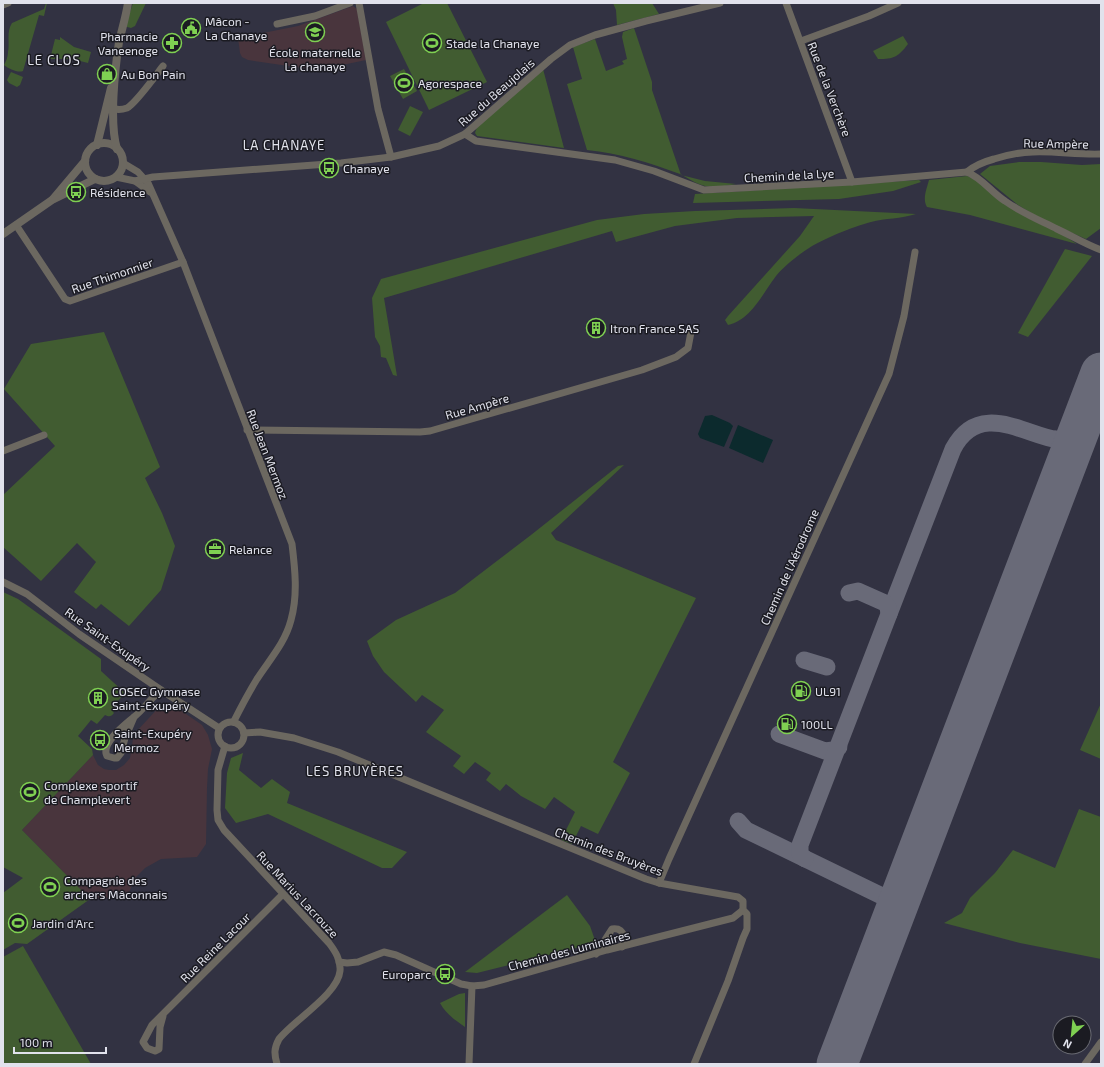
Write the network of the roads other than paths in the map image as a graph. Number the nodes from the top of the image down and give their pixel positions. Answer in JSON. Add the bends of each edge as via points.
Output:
{"nodes":[{"id":1,"x":8,"y":3,"type":"edge"},
{"id":2,"x":128,"y":3,"type":"edge"},
{"id":3,"x":350,"y":3,"type":"edge"},
{"id":4,"x":359,"y":3,"type":"edge"},
{"id":5,"x":720,"y":3,"type":"edge"},
{"id":6,"x":786,"y":3,"type":"edge"},
{"id":7,"x":898,"y":3,"type":"edge"},
{"id":8,"x":3,"y":5,"type":"edge"},
{"id":9,"x":276,"y":24,"type":"dead end"},
{"id":10,"x":801,"y":42,"type":"junction"},
{"id":11,"x":163,"y":66,"type":"dead end"},
{"id":12,"x":110,"y":107,"type":"junction"},
{"id":13,"x":465,"y":134,"type":"junction"},
{"id":14,"x":97,"y":145,"type":"junction"},
{"id":15,"x":117,"y":148,"type":"junction"},
{"id":16,"x":1101,"y":154,"type":"edge"},
{"id":17,"x":391,"y":157,"type":"junction"},
{"id":18,"x":85,"y":161,"type":"junction"},
{"id":19,"x":123,"y":163,"type":"junction"},
{"id":20,"x":967,"y":172,"type":"junction"},
{"id":21,"x":116,"y":177,"type":"junction"},
{"id":22,"x":95,"y":179,"type":"junction"},
{"id":23,"x":145,"y":179,"type":"junction"},
{"id":24,"x":135,"y":181,"type":"junction"},
{"id":25,"x":852,"y":182,"type":"junction"},
{"id":26,"x":152,"y":193,"type":"junction"},
{"id":27,"x":52,"y":200,"type":"junction"},
{"id":28,"x":16,"y":225,"type":"junction"},
{"id":29,"x":3,"y":234,"type":"edge"},
{"id":30,"x":1101,"y":250,"type":"edge"},
{"id":31,"x":915,"y":252,"type":"dead end"},
{"id":32,"x":183,"y":262,"type":"junction"},
{"id":33,"x":691,"y":332,"type":"dead end"},
{"id":34,"x":247,"y":430,"type":"junction"},
{"id":35,"x":44,"y":435,"type":"dead end"},
{"id":36,"x":3,"y":451,"type":"edge"},
{"id":37,"x":3,"y":582,"type":"edge"},
{"id":38,"x":161,"y":690,"type":"junction"},
{"id":39,"x":134,"y":717,"type":"junction"},
{"id":40,"x":234,"y":721,"type":"junction"},
{"id":41,"x":219,"y":728,"type":"junction"},
{"id":42,"x":115,"y":733,"type":"junction"},
{"id":43,"x":244,"y":733,"type":"junction"},
{"id":44,"x":125,"y":738,"type":"junction"},
{"id":45,"x":225,"y":746,"type":"junction"},
{"id":46,"x":659,"y":883,"type":"junction"},
{"id":47,"x":283,"y":894,"type":"junction"},
{"id":48,"x":743,"y":910,"type":"junction"},
{"id":49,"x":622,"y":947,"type":"junction"},
{"id":50,"x":596,"y":954,"type":"junction"},
{"id":51,"x":339,"y":962,"type":"junction"},
{"id":52,"x":472,"y":986,"type":"junction"},
{"id":53,"x":163,"y":1016,"type":"junction"},
{"id":54,"x":1101,"y":1042,"type":"edge"},
{"id":55,"x":277,"y":1064,"type":"edge"},
{"id":56,"x":469,"y":1064,"type":"edge"},
{"id":57,"x":694,"y":1064,"type":"edge"},
{"id":58,"x":1085,"y":1064,"type":"edge"}],
"edges":[{"from":1,"to":8,"type":"street"},
{"from":2,"to":12,"type":"street","via":[[119,42]]},
{"from":3,"to":9,"type":"street","via":[[315,16]]},
{"from":4,"to":17,"type":"street","via":[[378,109]]},
{"from":5,"to":13,"type":"street","name":"Rue du Beaujolais","via":[[595,35],[570,45]]},
{"from":6,"to":10,"type":"street","name":"Rue de la Verchère"},
{"from":7,"to":10,"type":"street"},
{"from":10,"to":25,"type":"street","name":"Rue de la Verchère"},
{"from":11,"to":12,"type":"street","via":[[130,105],[124,108]]},
{"from":12,"to":14,"type":"street"},
{"from":12,"to":15,"type":"street"},
{"from":13,"to":17,"type":"street","name":"Rue du Beaujolais","via":[[439,146]]},
{"from":13,"to":25,"type":"street","name":"Chemin de la Lye","via":[[476,141],[620,161],[704,190]]},
{"from":14,"to":15,"type":"street","via":[[110,144]]},
{"from":14,"to":18,"type":"street","via":[[88,153]]},
{"from":15,"to":19,"type":"street"},
{"from":16,"to":20,"type":"street","name":"Rue Ampère","via":[[1032,152],[1007,155],[981,162]]},
{"from":17,"to":23,"type":"street","name":"Rue du Beaujolais"},
{"from":18,"to":22,"type":"street","via":[[90,175]]},
{"from":18,"to":27,"type":"street"},
{"from":19,"to":21,"type":"street"},
{"from":19,"to":23,"type":"street","name":"Rue Jean Mermoz"},
{"from":20,"to":25,"type":"street","name":"Chemin de la Lye"},
{"from":20,"to":30,"type":"street","via":[[1032,218]]},
{"from":21,"to":22,"type":"street","via":[[109,181]]},
{"from":21,"to":24,"type":"street"},
{"from":22,"to":27,"type":"street"},
{"from":23,"to":24,"type":"street","name":"Rue du Beaujolais"},
{"from":23,"to":26,"type":"street","name":"Rue Jean Mermoz"},
{"from":24,"to":26,"type":"street"},
{"from":26,"to":32,"type":"street","name":"Rue Jean Mermoz"},
{"from":27,"to":28,"type":"street"},
{"from":28,"to":29,"type":"street"},
{"from":28,"to":32,"type":"street","name":"Rue Thimonnier","via":[[65,299],[70,301]]},
{"from":31,"to":46,"type":"street","name":"Chemin de l'Aérodrome","via":[[904,316],[889,374]]},
{"from":32,"to":34,"type":"street","name":"Rue Jean Mermoz"},
{"from":33,"to":34,"type":"street","name":"Rue Ampère","via":[[688,348],[676,357],[642,370],[430,431]]},
{"from":34,"to":40,"type":"street","name":"Rue Jean Mermoz","via":[[292,544],[296,585],[291,620],[284,638]]},
{"from":35,"to":36,"type":"street"},
{"from":37,"to":38,"type":"street","name":"Rue Saint-Exupéry","via":[[27,594]]},
{"from":38,"to":39,"type":"street"},
{"from":38,"to":41,"type":"street","name":"Rue Saint-Exupéry"},
{"from":39,"to":42,"type":"street"},
{"from":39,"to":44,"type":"street"},
{"from":40,"to":41,"type":"street","via":[[225,722]]},
{"from":40,"to":43,"type":"street","via":[[241,726]]},
{"from":41,"to":45,"type":"street","via":[[219,740]]},
{"from":42,"to":44,"type":"street","via":[[119,740]]},
{"from":42,"to":44,"type":"street","via":[[106,751],[107,756],[117,758],[123,749]]},
{"from":43,"to":45,"type":"street","via":[[243,741],[237,747]]},
{"from":43,"to":46,"type":"street","name":"Chemin des Bruyères","via":[[260,732],[326,747]]},
{"from":45,"to":47,"type":"street","name":"Rue Marius Lacrouze","via":[[218,770],[218,820],[224,830]]},
{"from":46,"to":48,"type":"street","name":"Chemin des Bruyères","via":[[738,897],[743,901]]},
{"from":47,"to":51,"type":"street","name":"Rue Marius Lacrouze","via":[[329,942]]},
{"from":47,"to":53,"type":"street","name":"Rue Reine Lacour"},
{"from":48,"to":49,"type":"street","name":"Chemin des Luminaires","via":[[734,918]]},
{"from":48,"to":57,"type":"street","name":"Chemin des Bruyères","via":[[747,914],[745,934]]},
{"from":49,"to":50,"type":"street","name":"Chemin des Luminaires"},
{"from":49,"to":50,"type":"street","via":[[625,938],[623,932],[612,929]]},
{"from":50,"to":52,"type":"street","name":"Chemin des Luminaires","via":[[484,985]]},
{"from":51,"to":52,"type":"street","via":[[358,962],[384,952],[461,984]]},
{"from":51,"to":55,"type":"street","via":[[339,976],[331,990],[279,1039],[275,1050]]},
{"from":52,"to":56,"type":"street"},
{"from":53,"to":53,"type":"street","name":"Rue Reine Lacour","via":[[159,1049],[155,1051],[147,1048],[143,1042],[152,1025]]},
{"from":54,"to":58,"type":"street"}]}
